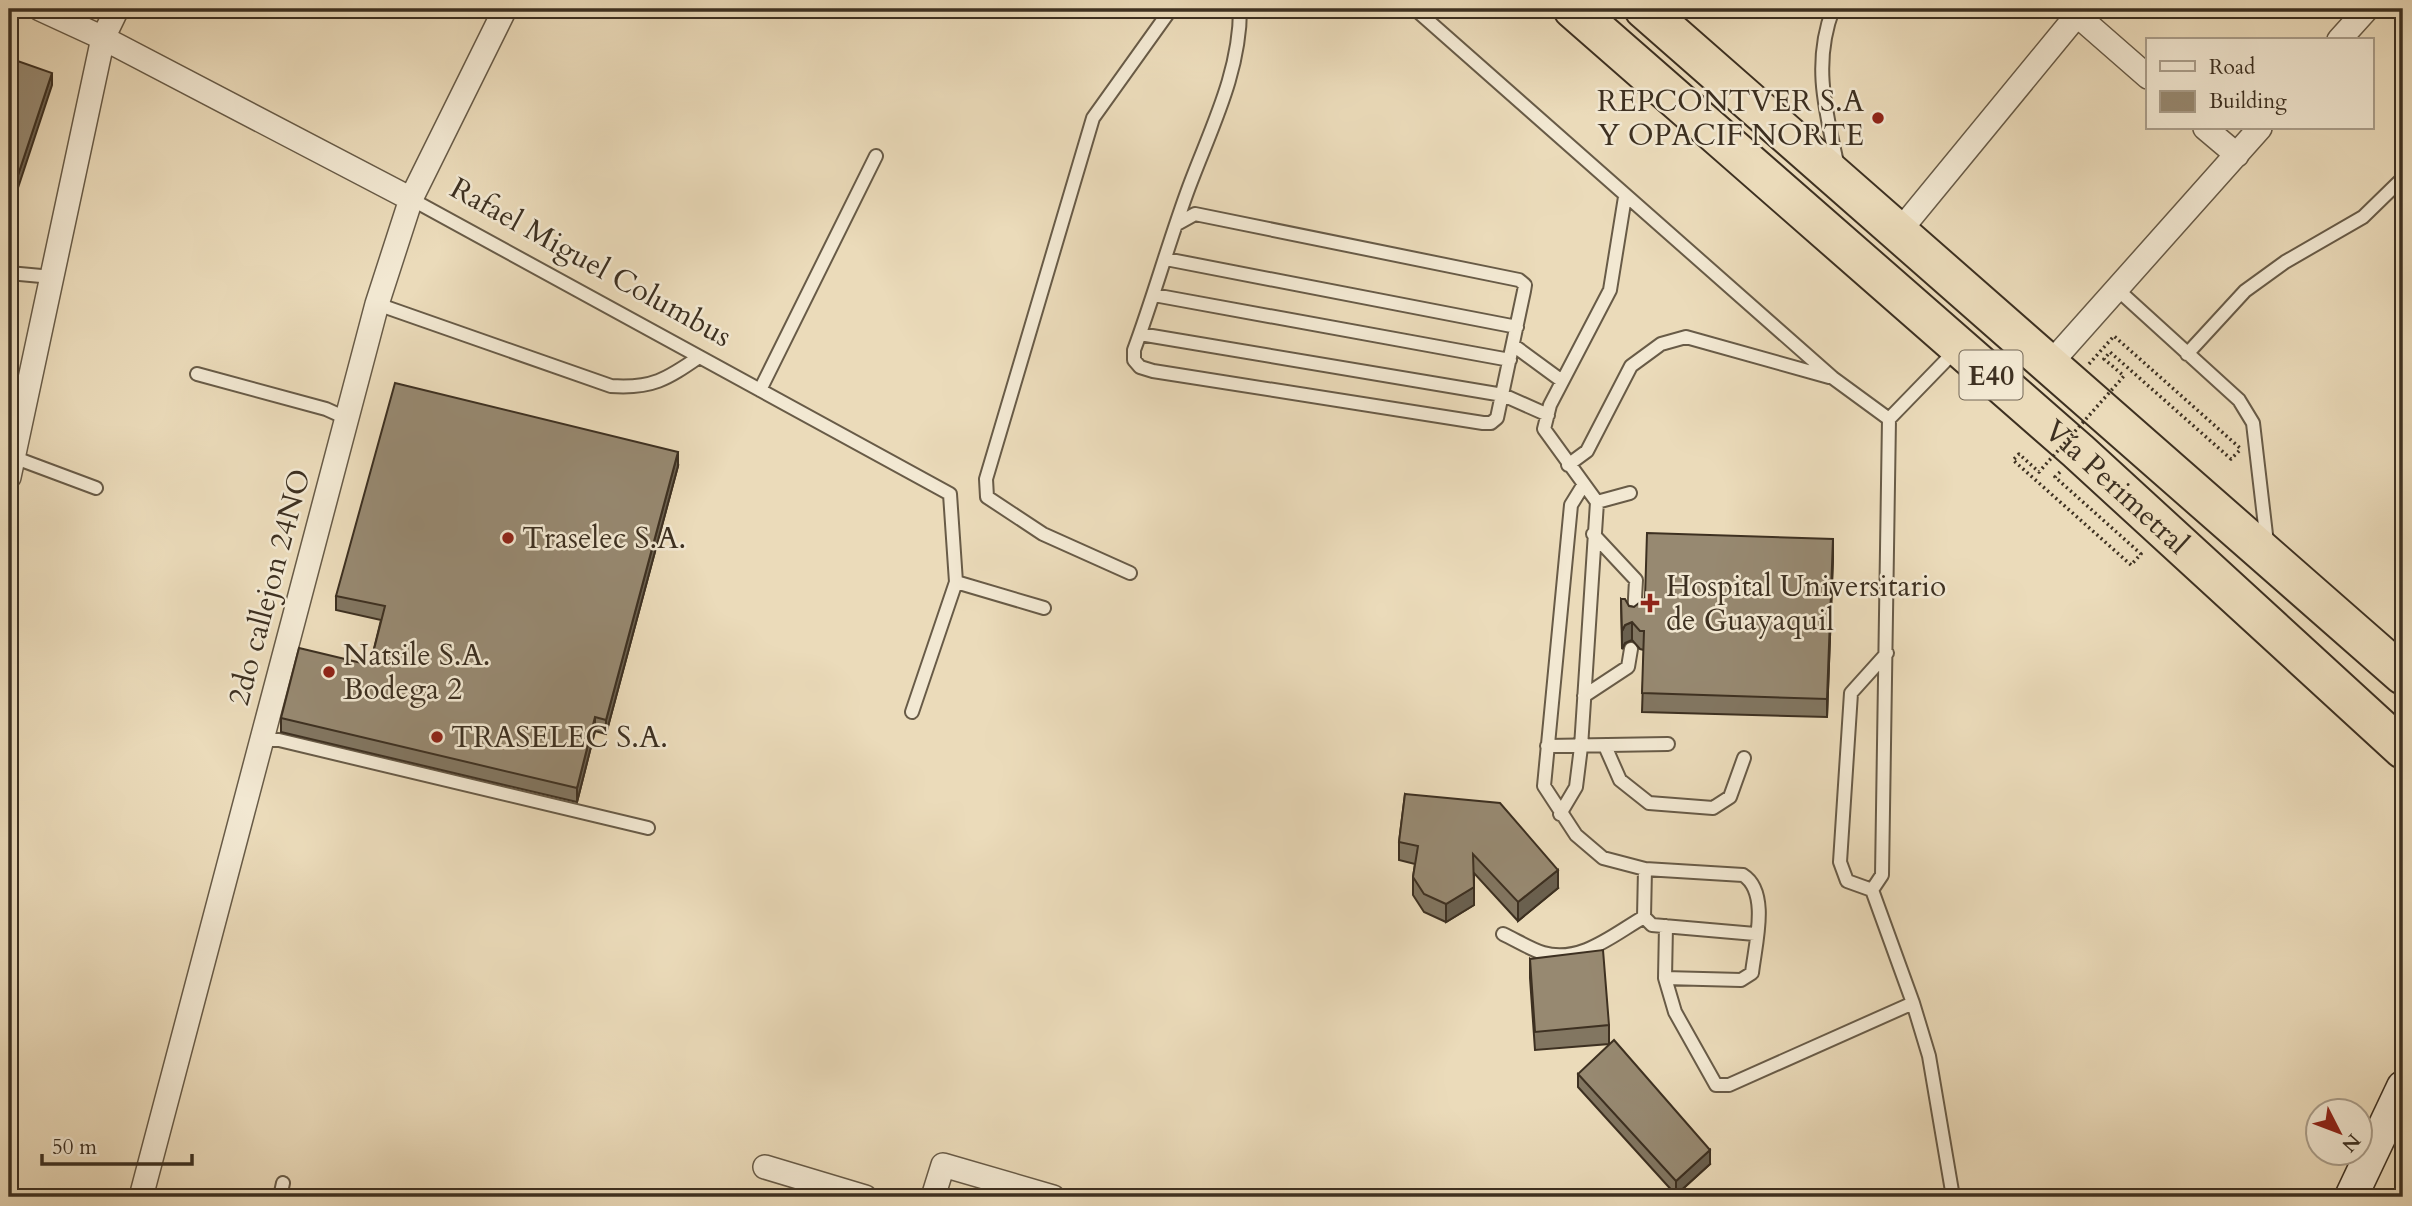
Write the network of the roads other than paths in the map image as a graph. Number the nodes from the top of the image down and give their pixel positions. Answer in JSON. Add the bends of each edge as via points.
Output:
{"nodes":[{"id":1,"x":40,"y":9,"type":"edge"},
{"id":2,"x":117,"y":9,"type":"edge"},
{"id":3,"x":505,"y":9,"type":"edge"},
{"id":4,"x":1171,"y":9,"type":"edge"},
{"id":5,"x":1240,"y":9,"type":"edge"},
{"id":6,"x":1415,"y":9,"type":"edge"},
{"id":7,"x":1573,"y":9,"type":"edge"},
{"id":8,"x":1644,"y":9,"type":"edge"},
{"id":9,"x":1833,"y":9,"type":"edge"},
{"id":10,"x":2367,"y":9,"type":"edge"},
{"id":11,"x":2080,"y":12,"type":"edge"},
{"id":12,"x":103,"y":38,"type":"junction"},
{"id":13,"x":2341,"y":38,"type":"edge"},
{"id":14,"x":2146,"y":75,"type":"edge"},
{"id":15,"x":2207,"y":130,"type":"edge"},
{"id":16,"x":2258,"y":130,"type":"edge"},
{"id":17,"x":2236,"y":155,"type":"junction"},
{"id":18,"x":876,"y":156,"type":"dead end"},
{"id":19,"x":2403,"y":178,"type":"edge"},
{"id":20,"x":1842,"y":184,"type":"junction"},
{"id":21,"x":1626,"y":197,"type":"junction"},
{"id":22,"x":411,"y":199,"type":"junction"},
{"id":23,"x":1177,"y":223,"type":"junction"},
{"id":24,"x":1898,"y":233,"type":"junction"},
{"id":25,"x":1166,"y":259,"type":"junction"},
{"id":26,"x":9,"y":273,"type":"edge"},
{"id":27,"x":52,"y":277,"type":"junction"},
{"id":28,"x":2118,"y":290,"type":"junction"},
{"id":29,"x":1154,"y":295,"type":"junction"},
{"id":30,"x":377,"y":304,"type":"junction"},
{"id":31,"x":1517,"y":327,"type":"junction"},
{"id":32,"x":1140,"y":334,"type":"junction"},
{"id":33,"x":1513,"y":345,"type":"junction"},
{"id":34,"x":1959,"y":347,"type":"junction"},
{"id":35,"x":2187,"y":354,"type":"junction"},
{"id":36,"x":699,"y":357,"type":"junction"},
{"id":37,"x":1510,"y":360,"type":"junction"},
{"id":38,"x":197,"y":374,"type":"dead end"},
{"id":39,"x":2061,"y":375,"type":"junction"},
{"id":40,"x":1833,"y":378,"type":"junction"},
{"id":41,"x":1562,"y":381,"type":"junction"},
{"id":42,"x":760,"y":390,"type":"junction"},
{"id":43,"x":1503,"y":395,"type":"junction"},
{"id":44,"x":1548,"y":415,"type":"junction"},
{"id":45,"x":346,"y":418,"type":"junction"},
{"id":46,"x":1889,"y":419,"type":"junction"},
{"id":47,"x":1568,"y":465,"type":"junction"},
{"id":48,"x":11,"y":467,"type":"edge"},
{"id":49,"x":1584,"y":484,"type":"junction"},
{"id":50,"x":96,"y":488,"type":"dead end"},
{"id":51,"x":1630,"y":493,"type":"dead end"},
{"id":52,"x":1597,"y":502,"type":"junction"},
{"id":53,"x":1593,"y":534,"type":"junction"},
{"id":54,"x":2269,"y":557,"type":"junction"},
{"id":55,"x":1130,"y":573,"type":"dead end"},
{"id":56,"x":957,"y":582,"type":"junction"},
{"id":57,"x":1044,"y":608,"type":"dead end"},
{"id":58,"x":1634,"y":617,"type":"edge"},
{"id":59,"x":1631,"y":649,"type":"dead end"},
{"id":60,"x":1886,"y":653,"type":"junction"},
{"id":61,"x":2401,"y":668,"type":"edge"},
{"id":62,"x":1584,"y":696,"type":"junction"},
{"id":63,"x":912,"y":712,"type":"dead end"},
{"id":64,"x":262,"y":740,"type":"junction"},
{"id":65,"x":1668,"y":744,"type":"dead end"},
{"id":66,"x":1605,"y":746,"type":"junction"},
{"id":67,"x":1547,"y":747,"type":"junction"},
{"id":68,"x":1581,"y":747,"type":"junction"},
{"id":69,"x":2403,"y":749,"type":"edge"},
{"id":70,"x":1744,"y":758,"type":"dead end"},
{"id":71,"x":1560,"y":814,"type":"junction"},
{"id":72,"x":648,"y":828,"type":"dead end"},
{"id":73,"x":1645,"y":869,"type":"junction"},
{"id":74,"x":1872,"y":890,"type":"junction"},
{"id":75,"x":1644,"y":917,"type":"junction"},
{"id":76,"x":1666,"y":926,"type":"junction"},
{"id":77,"x":1503,"y":934,"type":"dead end"},
{"id":78,"x":1755,"y":934,"type":"junction"},
{"id":79,"x":1665,"y":978,"type":"junction"},
{"id":80,"x":1913,"y":1003,"type":"junction"},
{"id":81,"x":2403,"y":1087,"type":"edge"},
{"id":82,"x":765,"y":1167,"type":"dead end"},
{"id":83,"x":283,"y":1183,"type":"dead end"},
{"id":84,"x":141,"y":1197,"type":"edge"},
{"id":85,"x":280,"y":1197,"type":"edge"},
{"id":86,"x":865,"y":1197,"type":"edge"},
{"id":87,"x":933,"y":1197,"type":"edge"},
{"id":88,"x":1054,"y":1197,"type":"edge"},
{"id":89,"x":1954,"y":1197,"type":"edge"},
{"id":90,"x":2351,"y":1197,"type":"edge"}],
"edges":[{"from":1,"to":12,"type":"street","name":"Rafael Miguel Columbus"},
{"from":2,"to":12,"type":"street"},
{"from":3,"to":22,"type":"street","name":"2do callejon 24NO"},
{"from":4,"to":55,"type":"lane","via":[[1093,118],[986,479],[987,497],[1043,534]]},
{"from":5,"to":23,"type":"lane","via":[[1240,38],[1228,90]]},
{"from":6,"to":21,"type":"lane"},
{"from":7,"to":34,"type":"highway","name":"Vía Perimetral","number":"E40"},
{"from":8,"to":20,"type":"highway","name":"Vía Perimetral","number":"E40"},
{"from":9,"to":20,"type":"lane","via":[[1821,89]]},
{"from":10,"to":13,"type":"street"},
{"from":11,"to":14,"type":"street"},
{"from":11,"to":24,"type":"street"},
{"from":12,"to":22,"type":"street","name":"Rafael Miguel Columbus"},
{"from":12,"to":27,"type":"street"},
{"from":15,"to":17,"type":"street"},
{"from":16,"to":17,"type":"street"},
{"from":17,"to":28,"type":"street"},
{"from":18,"to":42,"type":"lane"},
{"from":19,"to":35,"type":"lane","via":[[2363,216],[2245,291]]},
{"from":20,"to":24,"type":"highway","name":"Vía Perimetral","number":"E40"},
{"from":21,"to":40,"type":"lane"},
{"from":21,"to":41,"type":"lane","via":[[1610,290]]},
{"from":22,"to":30,"type":"street","name":"2do callejon 24NO"},
{"from":22,"to":36,"type":"lane","name":"Rafael Miguel Columbus"},
{"from":23,"to":25,"type":"lane"},
{"from":23,"to":31,"type":"lane","via":[[1195,214],[1519,280],[1525,285]]},
{"from":24,"to":39,"type":"highway","name":"Vía Perimetral","number":"E40"},
{"from":25,"to":29,"type":"lane"},
{"from":25,"to":31,"type":"lane"},
{"from":26,"to":27,"type":"lane"},
{"from":27,"to":48,"type":"street"},
{"from":28,"to":35,"type":"lane"},
{"from":28,"to":39,"type":"street"},
{"from":29,"to":32,"type":"lane"},
{"from":29,"to":37,"type":"lane"},
{"from":30,"to":36,"type":"lane","via":[[611,386],[635,388],[661,382]]},
{"from":30,"to":45,"type":"street","name":"2do callejon 24NO"},
{"from":31,"to":33,"type":"lane"},
{"from":32,"to":43,"type":"lane"},
{"from":32,"to":43,"type":"lane","via":[[1133,360],[1153,371],[1483,423],[1497,418]]},
{"from":33,"to":37,"type":"lane"},
{"from":33,"to":41,"type":"lane"},
{"from":34,"to":46,"type":"lane"},
{"from":34,"to":69,"type":"highway","name":"Vía Perimetral","number":"E40"},
{"from":35,"to":54,"type":"lane","via":[[2238,400],[2253,423]]},
{"from":36,"to":42,"type":"lane","name":"Rafael Miguel Columbus"},
{"from":37,"to":43,"type":"lane"},
{"from":38,"to":45,"type":"lane"},
{"from":39,"to":54,"type":"highway","name":"Vía Perimetral","number":"E40"},
{"from":40,"to":46,"type":"lane"},
{"from":40,"to":47,"type":"lane","via":[[1686,338],[1661,344],[1631,366],[1587,451]]},
{"from":41,"to":44,"type":"lane"},
{"from":42,"to":56,"type":"lane","name":"Rafael Miguel Columbus","via":[[950,494]]},
{"from":43,"to":44,"type":"lane"},
{"from":44,"to":47,"type":"lane","via":[[1544,429]]},
{"from":45,"to":64,"type":"street","name":"2do callejon 24NO"},
{"from":46,"to":60,"type":"lane"},
{"from":47,"to":49,"type":"lane"},
{"from":48,"to":50,"type":"lane"},
{"from":49,"to":52,"type":"lane"},
{"from":49,"to":67,"type":"lane","via":[[1571,505]]},
{"from":51,"to":52,"type":"lane"},
{"from":52,"to":53,"type":"lane"},
{"from":53,"to":58,"type":"lane","via":[[1636,580]]},
{"from":53,"to":62,"type":"lane"},
{"from":54,"to":61,"type":"highway","name":"Vía Perimetral","number":"E40"},
{"from":56,"to":57,"type":"lane"},
{"from":56,"to":63,"type":"lane"},
{"from":59,"to":62,"type":"lane","via":[[1628,667]]},
{"from":60,"to":74,"type":"lane","via":[[1881,875]]},
{"from":60,"to":74,"type":"lane","via":[[1851,693],[1840,862],[1847,881]]},
{"from":62,"to":68,"type":"lane"},
{"from":64,"to":72,"type":"lane","via":[[279,740]]},
{"from":64,"to":84,"type":"street","name":"2do callejon 24NO"},
{"from":65,"to":66,"type":"lane"},
{"from":66,"to":68,"type":"lane"},
{"from":66,"to":70,"type":"lane","via":[[1620,780],[1649,803],[1713,808],[1730,797]]},
{"from":67,"to":68,"type":"lane"},
{"from":67,"to":71,"type":"lane","via":[[1544,786]]},
{"from":68,"to":71,"type":"lane","via":[[1576,787]]},
{"from":71,"to":73,"type":"lane","via":[[1603,858]]},
{"from":73,"to":75,"type":"lane"},
{"from":73,"to":78,"type":"lane","via":[[1743,875],[1752,881],[1758,899]]},
{"from":74,"to":80,"type":"lane"},
{"from":75,"to":76,"type":"lane","via":[[1652,925]]},
{"from":75,"to":77,"type":"lane","via":[[1598,946],[1574,954],[1545,953]]},
{"from":76,"to":78,"type":"lane"},
{"from":76,"to":79,"type":"lane"},
{"from":78,"to":79,"type":"lane","via":[[1752,973],[1741,980]]},
{"from":79,"to":80,"type":"lane","via":[[1675,1012],[1716,1084],[1729,1084]]},
{"from":80,"to":89,"type":"lane","via":[[1929,1056]]},
{"from":81,"to":90,"type":"main road"},
{"from":82,"to":86,"type":"street"},
{"from":83,"to":85,"type":"lane"},
{"from":87,"to":88,"type":"street","via":[[943,1165]]}]}
